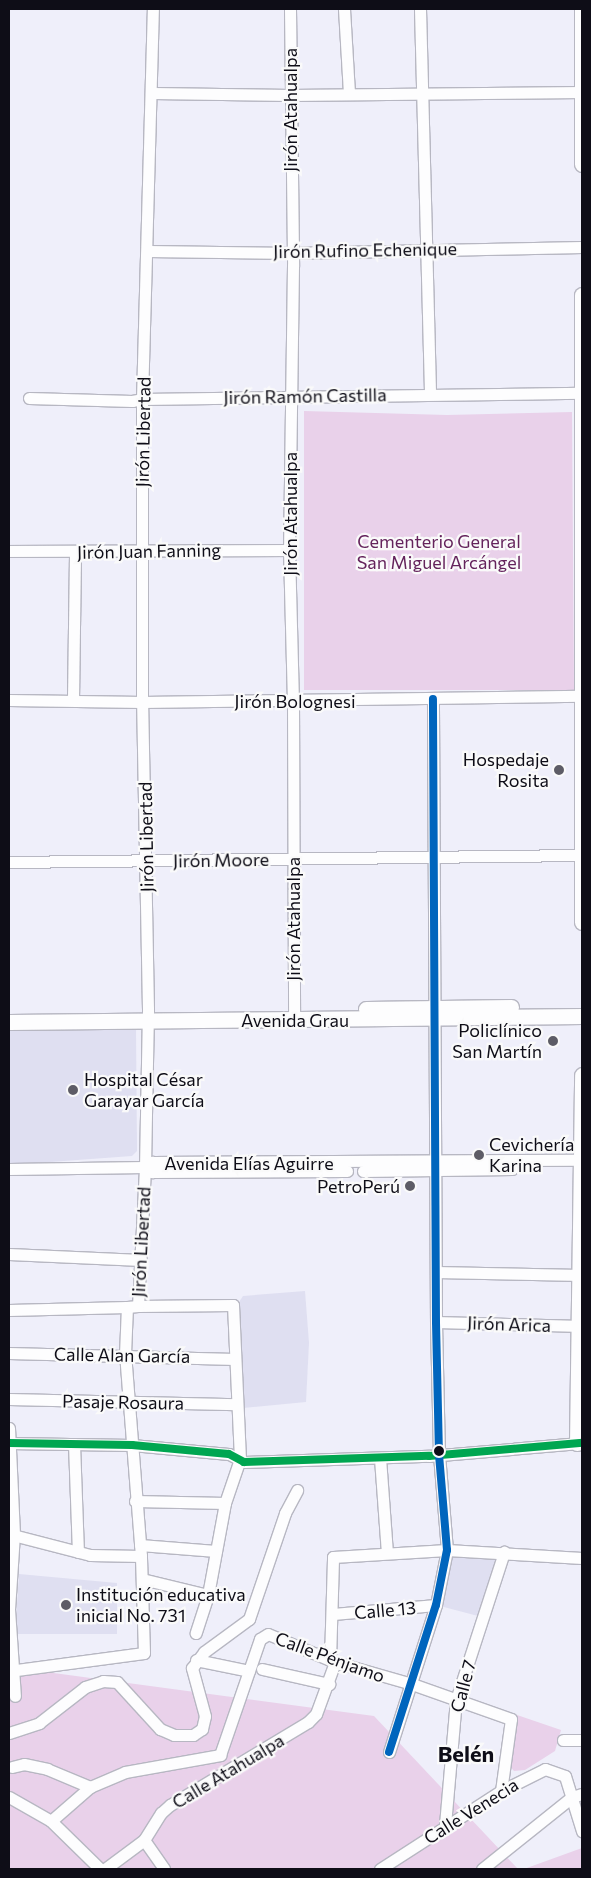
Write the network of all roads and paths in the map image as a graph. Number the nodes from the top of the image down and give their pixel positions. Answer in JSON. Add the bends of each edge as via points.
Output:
{"nodes":[{"id":1,"x":153,"y":9,"type":"edge"},
{"id":2,"x":290,"y":9,"type":"edge"},
{"id":3,"x":344,"y":9,"type":"edge"},
{"id":4,"x":420,"y":9,"type":"edge"},
{"id":5,"x":582,"y":9,"type":"edge"},
{"id":6,"x":582,"y":92,"type":"edge"},
{"id":7,"x":153,"y":93,"type":"junction"},
{"id":8,"x":349,"y":94,"type":"junction"},
{"id":9,"x":290,"y":95,"type":"junction"},
{"id":10,"x":424,"y":95,"type":"junction"},
{"id":11,"x":582,"y":164,"type":"edge"},
{"id":12,"x":582,"y":247,"type":"edge"},
{"id":13,"x":427,"y":248,"type":"junction"},
{"id":14,"x":148,"y":251,"type":"junction"},
{"id":15,"x":292,"y":253,"type":"junction"},
{"id":16,"x":582,"y":295,"type":"edge"},
{"id":17,"x":582,"y":393,"type":"edge"},
{"id":18,"x":430,"y":394,"type":"junction"},
{"id":19,"x":29,"y":398,"type":"dead end"},
{"id":20,"x":289,"y":398,"type":"junction"},
{"id":21,"x":142,"y":399,"type":"junction"},
{"id":22,"x":581,"y":543,"type":"edge"},
{"id":23,"x":289,"y":550,"type":"junction"},
{"id":24,"x":9,"y":551,"type":"edge"},
{"id":25,"x":142,"y":551,"type":"junction"},
{"id":26,"x":75,"y":552,"type":"junction"},
{"id":27,"x":582,"y":654,"type":"edge"},
{"id":28,"x":582,"y":696,"type":"edge"},
{"id":29,"x":73,"y":699,"type":"junction"},
{"id":30,"x":432,"y":699,"type":"junction"},
{"id":31,"x":9,"y":700,"type":"edge"},
{"id":32,"x":293,"y":701,"type":"junction"},
{"id":33,"x":142,"y":702,"type":"junction"},
{"id":34,"x":582,"y":855,"type":"edge"},
{"id":35,"x":434,"y":858,"type":"junction"},
{"id":36,"x":292,"y":859,"type":"junction"},
{"id":37,"x":9,"y":862,"type":"edge"},
{"id":38,"x":147,"y":862,"type":"junction"},
{"id":39,"x":582,"y":922,"type":"edge"},
{"id":40,"x":582,"y":1006,"type":"edge"},
{"id":41,"x":9,"y":1012,"type":"edge"},
{"id":42,"x":148,"y":1014,"type":"junction"},
{"id":43,"x":436,"y":1014,"type":"junction"},
{"id":44,"x":294,"y":1016,"type":"junction"},
{"id":45,"x":582,"y":1016,"type":"edge"},
{"id":46,"x":9,"y":1022,"type":"edge"},
{"id":47,"x":582,"y":1075,"type":"edge"},
{"id":48,"x":582,"y":1163,"type":"edge"},
{"id":49,"x":145,"y":1167,"type":"junction"},
{"id":50,"x":433,"y":1167,"type":"junction"},
{"id":51,"x":9,"y":1169,"type":"edge"},
{"id":52,"x":9,"y":1254,"type":"edge"},
{"id":53,"x":141,"y":1260,"type":"junction"},
{"id":54,"x":436,"y":1272,"type":"junction"},
{"id":55,"x":581,"y":1275,"type":"junction"},
{"id":56,"x":132,"y":1307,"type":"junction"},
{"id":57,"x":9,"y":1310,"type":"edge"},
{"id":58,"x":436,"y":1322,"type":"junction"},
{"id":59,"x":581,"y":1326,"type":"edge"},
{"id":60,"x":9,"y":1353,"type":"edge"},
{"id":61,"x":125,"y":1354,"type":"junction"},
{"id":62,"x":235,"y":1359,"type":"junction"},
{"id":63,"x":9,"y":1399,"type":"edge"},
{"id":64,"x":128,"y":1403,"type":"junction"},
{"id":65,"x":237,"y":1404,"type":"junction"},
{"id":66,"x":9,"y":1428,"type":"edge"},
{"id":67,"x":9,"y":1443,"type":"edge"},
{"id":68,"x":580,"y":1443,"type":"edge"},
{"id":69,"x":74,"y":1444,"type":"junction"},
{"id":70,"x":132,"y":1445,"type":"junction"},
{"id":71,"x":439,"y":1455,"type":"junction"},
{"id":72,"x":380,"y":1458,"type":"junction"},
{"id":73,"x":240,"y":1459,"type":"junction"},
{"id":74,"x":297,"y":1490,"type":"dead end"},
{"id":75,"x":135,"y":1501,"type":"junction"},
{"id":76,"x":225,"y":1503,"type":"junction"},
{"id":77,"x":11,"y":1534,"type":"edge"},
{"id":78,"x":447,"y":1550,"type":"junction"},
{"id":79,"x":140,"y":1551,"type":"junction"},
{"id":80,"x":216,"y":1551,"type":"junction"},
{"id":81,"x":78,"y":1552,"type":"junction"},
{"id":82,"x":504,"y":1552,"type":"junction"},
{"id":83,"x":387,"y":1553,"type":"junction"},
{"id":84,"x":582,"y":1558,"type":"edge"},
{"id":85,"x":142,"y":1579,"type":"junction"},
{"id":86,"x":208,"y":1595,"type":"junction"},
{"id":87,"x":436,"y":1606,"type":"junction"},
{"id":88,"x":9,"y":1609,"type":"edge"},
{"id":89,"x":333,"y":1614,"type":"junction"},
{"id":90,"x":196,"y":1633,"type":"dead end"},
{"id":91,"x":196,"y":1660,"type":"junction"},
{"id":92,"x":332,"y":1661,"type":"junction"},
{"id":93,"x":262,"y":1668,"type":"dead end"},
{"id":94,"x":11,"y":1671,"type":"edge"},
{"id":95,"x":249,"y":1672,"type":"junction"},
{"id":96,"x":329,"y":1684,"type":"junction"},
{"id":97,"x":412,"y":1684,"type":"junction"},
{"id":98,"x":15,"y":1696,"type":"dead end"},
{"id":99,"x":456,"y":1700,"type":"junction"},
{"id":100,"x":9,"y":1732,"type":"edge"},
{"id":101,"x":563,"y":1740,"type":"dead end"},
{"id":102,"x":582,"y":1740,"type":"edge"},
{"id":103,"x":389,"y":1752,"type":"dead end"},
{"id":104,"x":12,"y":1767,"type":"dead end"},
{"id":105,"x":90,"y":1786,"type":"junction"},
{"id":106,"x":501,"y":1791,"type":"junction"},
{"id":107,"x":577,"y":1795,"type":"edge"},
{"id":108,"x":9,"y":1797,"type":"edge"},
{"id":109,"x":51,"y":1821,"type":"junction"},
{"id":110,"x":445,"y":1825,"type":"junction"},
{"id":111,"x":582,"y":1831,"type":"edge"},
{"id":112,"x":144,"y":1840,"type":"junction"},
{"id":113,"x":100,"y":1869,"type":"edge"},
{"id":114,"x":105,"y":1869,"type":"edge"},
{"id":115,"x":164,"y":1869,"type":"edge"},
{"id":116,"x":380,"y":1869,"type":"edge"},
{"id":117,"x":482,"y":1869,"type":"edge"}],
"edges":[{"from":1,"to":7,"type":"street","name":"Jirón Libertad"},
{"from":2,"to":9,"type":"street","name":"Jirón Atahualpa"},
{"from":3,"to":8,"type":"street"},
{"from":4,"to":10,"type":"street"},
{"from":5,"to":6,"type":"main road"},
{"from":6,"to":10,"type":"street"},
{"from":6,"to":11,"type":"main road"},
{"from":7,"to":9,"type":"street"},
{"from":7,"to":14,"type":"street","name":"Jirón Libertad"},
{"from":8,"to":9,"type":"street"},
{"from":8,"to":10,"type":"street"},
{"from":9,"to":15,"type":"street","name":"Jirón Atahualpa"},
{"from":10,"to":13,"type":"street"},
{"from":12,"to":13,"type":"street","name":"Jirón Rufino Echenique"},
{"from":13,"to":15,"type":"street","name":"Jirón Rufino Echenique"},
{"from":13,"to":18,"type":"street"},
{"from":14,"to":15,"type":"street","name":"Jirón Rufino Echenique"},
{"from":14,"to":21,"type":"street","name":"Jirón Libertad"},
{"from":15,"to":20,"type":"street","name":"Jirón Atahualpa"},
{"from":16,"to":17,"type":"main road"},
{"from":17,"to":18,"type":"street","name":"Jirón Ramón Castilla"},
{"from":17,"to":22,"type":"main road"},
{"from":18,"to":20,"type":"street","name":"Jirón Ramón Castilla"},
{"from":19,"to":21,"type":"street","name":"Jirón Ramón Castilla"},
{"from":20,"to":21,"type":"street","name":"Jirón Ramón Castilla"},
{"from":20,"to":23,"type":"street","name":"Jirón Atahualpa"},
{"from":21,"to":25,"type":"street","name":"Jirón Libertad"},
{"from":22,"to":27,"type":"main road"},
{"from":23,"to":25,"type":"street","name":"Jirón Juan Fanning"},
{"from":23,"to":32,"type":"street","name":"Jirón Atahualpa"},
{"from":24,"to":26,"type":"street","name":"Jirón Juan Fanning"},
{"from":25,"to":26,"type":"street","name":"Jirón Juan Fanning"},
{"from":25,"to":33,"type":"street","name":"Jirón Libertad"},
{"from":26,"to":29,"type":"street"},
{"from":27,"to":28,"type":"main road"},
{"from":28,"to":30,"type":"street","name":"Jirón Bolognesi"},
{"from":28,"to":34,"type":"main road"},
{"from":29,"to":31,"type":"street","name":"Jirón Bolognesi"},
{"from":29,"to":33,"type":"street","name":"Jirón Bolognesi"},
{"from":30,"to":32,"type":"street","name":"Jirón Bolognesi"},
{"from":30,"to":35,"type":"street"},
{"from":32,"to":33,"type":"street","name":"Jirón Bolognesi"},
{"from":32,"to":36,"type":"street","name":"Jirón Atahualpa"},
{"from":33,"to":38,"type":"street","name":"Jirón Libertad"},
{"from":34,"to":35,"type":"street","name":"Jirón Moore"},
{"from":34,"to":39,"type":"main road"},
{"from":35,"to":36,"type":"street","name":"Jirón Moore"},
{"from":35,"to":43,"type":"street"},
{"from":36,"to":38,"type":"street","name":"Jirón Moore"},
{"from":36,"to":44,"type":"street","name":"Jirón Atahualpa"},
{"from":37,"to":38,"type":"street","name":"Jirón Moore"},
{"from":38,"to":42,"type":"street","name":"Jirón Libertad"},
{"from":40,"to":43,"type":"main road","name":"Avenida Grau"},
{"from":41,"to":42,"type":"main road","name":"Avenida Grau"},
{"from":42,"to":44,"type":"main road","name":"Avenida Grau"},
{"from":42,"to":46,"type":"main road","name":"Avenida Grau"},
{"from":42,"to":49,"type":"street","name":"Jirón Libertad"},
{"from":43,"to":44,"type":"main road","name":"Avenida Grau"},
{"from":43,"to":45,"type":"main road","name":"Avenida Grau"},
{"from":43,"to":50,"type":"street"},
{"from":47,"to":48,"type":"main road"},
{"from":48,"to":50,"type":"street","name":"Avenida Elías Aguirre"},
{"from":48,"to":55,"type":"main road"},
{"from":49,"to":50,"type":"street","name":"Avenida Elías Aguirre","via":[[152,1162],[299,1168]]},
{"from":49,"to":51,"type":"street","name":"Avenida Elías Aguirre"},
{"from":49,"to":53,"type":"street","name":"Jirón Libertad"},
{"from":50,"to":54,"type":"street"},
{"from":52,"to":53,"type":"street"},
{"from":53,"to":56,"type":"street","name":"Jirón Libertad"},
{"from":54,"to":55,"type":"street"},
{"from":54,"to":58,"type":"street"},
{"from":55,"to":59,"type":"main road"},
{"from":56,"to":57,"type":"street"},
{"from":56,"to":61,"type":"street","name":"Jirón Libertad"},
{"from":56,"to":62,"type":"street","via":[[233,1305]]},
{"from":58,"to":59,"type":"street","name":"Jirón Arica"},
{"from":58,"to":71,"type":"street"},
{"from":59,"to":68,"type":"main road"},
{"from":60,"to":61,"type":"street","name":"Calle Alan García"},
{"from":61,"to":62,"type":"street","name":"Calle Alan García"},
{"from":61,"to":64,"type":"street","name":"Jirón Libertad"},
{"from":62,"to":65,"type":"street"},
{"from":63,"to":64,"type":"street","name":"Pasaje Rosaura"},
{"from":64,"to":65,"type":"street","name":"Pasaje Rosaura"},
{"from":64,"to":70,"type":"street","name":"Jirón Libertad"},
{"from":65,"to":73,"type":"street"},
{"from":66,"to":67,"type":"street"},
{"from":67,"to":69,"type":"street"},
{"from":67,"to":77,"type":"street"},
{"from":68,"to":71,"type":"street"},
{"from":69,"to":70,"type":"street"},
{"from":69,"to":81,"type":"street"},
{"from":70,"to":73,"type":"street","via":[[229,1454]]},
{"from":70,"to":75,"type":"street","name":"Jirón Libertad"},
{"from":71,"to":72,"type":"street"},
{"from":71,"to":78,"type":"street"},
{"from":72,"to":73,"type":"street","via":[[244,1462]]},
{"from":72,"to":83,"type":"street"},
{"from":73,"to":76,"type":"street"},
{"from":74,"to":91,"type":"street","via":[[285,1513],[249,1620]]},
{"from":75,"to":76,"type":"street"},
{"from":75,"to":79,"type":"street","name":"Jirón Libertad"},
{"from":76,"to":80,"type":"street"},
{"from":77,"to":81,"type":"street"},
{"from":77,"to":88,"type":"street"},
{"from":78,"to":82,"type":"street"},
{"from":78,"to":83,"type":"street"},
{"from":78,"to":87,"type":"street"},
{"from":79,"to":80,"type":"street"},
{"from":79,"to":81,"type":"street"},
{"from":79,"to":85,"type":"street","name":"Jirón Libertad"},
{"from":80,"to":86,"type":"street"},
{"from":82,"to":84,"type":"street"},
{"from":82,"to":99,"type":"street","name":"Calle 7"},
{"from":83,"to":89,"type":"street","name":"Calle Atahualpa","via":[[333,1557]]},
{"from":85,"to":86,"type":"street"},
{"from":85,"to":94,"type":"street","name":"Jirón Libertad","via":[[144,1653]]},
{"from":86,"to":90,"type":"street"},
{"from":87,"to":89,"type":"street","name":"Calle 13"},
{"from":87,"to":97,"type":"street"},
{"from":88,"to":94,"type":"street"},
{"from":89,"to":92,"type":"street","name":"Calle Atahualpa"},
{"from":91,"to":95,"type":"street"},
{"from":91,"to":100,"type":"street","via":[[191,1675],[205,1716],[202,1729],[193,1735],[174,1735],[160,1729],[118,1682],[103,1681],[85,1687],[39,1723]]},
{"from":92,"to":95,"type":"street","name":"Calle Pénjamo","via":[[268,1634],[262,1635]]},
{"from":92,"to":96,"type":"street","name":"Calle Atahualpa"},
{"from":92,"to":97,"type":"street","name":"Calle Pénjamo"},
{"from":93,"to":96,"type":"street"},
{"from":94,"to":98,"type":"street"},
{"from":95,"to":105,"type":"street","via":[[220,1755],[212,1759],[125,1772]]},
{"from":96,"to":112,"type":"street","name":"Calle Atahualpa","via":[[316,1714],[308,1722],[170,1805]]},
{"from":97,"to":99,"type":"street","name":"Calle Pénjamo"},
{"from":97,"to":103,"type":"street"},
{"from":99,"to":106,"type":"street","name":"Calle Pénjamo","via":[[511,1719]]},
{"from":99,"to":110,"type":"street","name":"Calle 7"},
{"from":101,"to":102,"type":"street","via":[[573,1743]]},
{"from":104,"to":105,"type":"street","via":[[24,1764],[46,1769]]},
{"from":105,"to":109,"type":"street"},
{"from":106,"to":107,"type":"street","name":"Calle Venecia","via":[[545,1769],[565,1776]]},
{"from":106,"to":110,"type":"street","name":"Calle Venecia"},
{"from":107,"to":111,"type":"street"},
{"from":107,"to":117,"type":"street"},
{"from":108,"to":109,"type":"street"},
{"from":109,"to":113,"type":"street"},
{"from":110,"to":116,"type":"street","name":"Calle Venecia"},
{"from":112,"to":114,"type":"street","name":"Calle Atahualpa"},
{"from":112,"to":115,"type":"street"}]}
